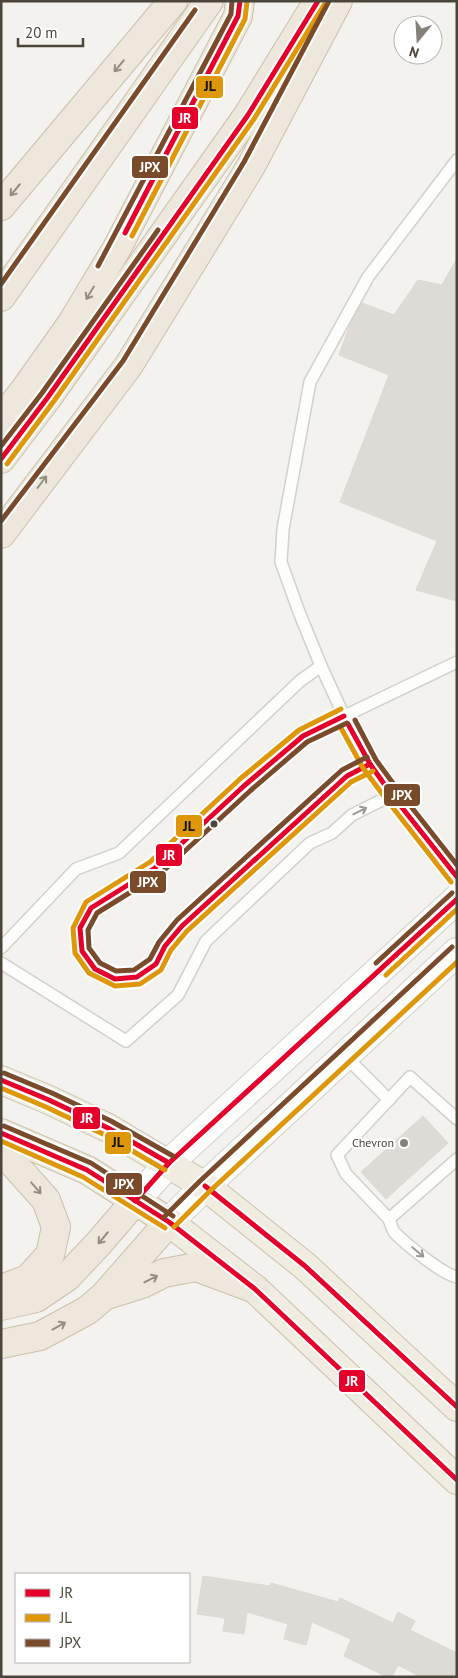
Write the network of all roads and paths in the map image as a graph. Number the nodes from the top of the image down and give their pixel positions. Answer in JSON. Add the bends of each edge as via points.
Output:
{"nodes":[{"id":1,"x":173,"y":1,"type":"edge"},
{"id":2,"x":209,"y":1,"type":"edge"},
{"id":3,"x":240,"y":1,"type":"edge"},
{"id":4,"x":318,"y":1,"type":"edge"},
{"id":5,"x":338,"y":1,"type":"edge"},
{"id":6,"x":457,"y":160,"type":"edge"},
{"id":7,"x":1,"y":206,"type":"edge"},
{"id":8,"x":1,"y":297,"type":"edge"},
{"id":9,"x":1,"y":420,"type":"edge"},
{"id":10,"x":1,"y":459,"type":"edge"},
{"id":11,"x":19,"y":512,"type":"junction"},
{"id":12,"x":1,"y":534,"type":"edge"},
{"id":13,"x":1,"y":542,"type":"edge"},
{"id":14,"x":457,"y":662,"type":"edge"},
{"id":15,"x":321,"y":666,"type":"junction"},
{"id":16,"x":344,"y":716,"type":"junction"},
{"id":17,"x":370,"y":764,"type":"junction"},
{"id":18,"x":392,"y":795,"type":"junction"},
{"id":19,"x":457,"y":877,"type":"edge"},
{"id":20,"x":457,"y":899,"type":"edge"},
{"id":21,"x":1,"y":948,"type":"edge"},
{"id":22,"x":457,"y":952,"type":"edge"},
{"id":23,"x":1,"y":963,"type":"edge"},
{"id":24,"x":345,"y":1056,"type":"junction"},
{"id":25,"x":1,"y":1080,"type":"edge"},
{"id":26,"x":389,"y":1100,"type":"junction"},
{"id":27,"x":457,"y":1119,"type":"edge"},
{"id":28,"x":1,"y":1133,"type":"edge"},
{"id":29,"x":1,"y":1154,"type":"edge"},
{"id":30,"x":457,"y":1159,"type":"edge"},
{"id":31,"x":169,"y":1163,"type":"junction"},
{"id":32,"x":205,"y":1186,"type":"junction"},
{"id":33,"x":135,"y":1201,"type":"junction"},
{"id":34,"x":389,"y":1219,"type":"junction"},
{"id":35,"x":170,"y":1222,"type":"junction"},
{"id":36,"x":457,"y":1277,"type":"edge"},
{"id":37,"x":1,"y":1289,"type":"edge"},
{"id":38,"x":256,"y":1289,"type":"junction"},
{"id":39,"x":105,"y":1295,"type":"junction"},
{"id":40,"x":1,"y":1306,"type":"edge"},
{"id":41,"x":1,"y":1344,"type":"edge"},
{"id":42,"x":457,"y":1407,"type":"edge"},
{"id":43,"x":457,"y":1480,"type":"edge"}],
"edges":[{"from":1,"to":7,"type":"highway","one_way":true},
{"from":2,"to":8,"type":"highway"},
{"from":3,"to":9,"type":"highway","one_way":true,"via":[[238,16],[117,248],[72,323]]},
{"from":4,"to":10,"type":"highway","via":[[248,115]]},
{"from":11,"to":5,"type":"highway","one_way":true,"via":[[129,365],[251,166]]},
{"from":6,"to":15,"type":"lane","via":[[368,277],[310,382],[283,528],[281,562]]},
{"from":11,"to":12,"type":"highway"},
{"from":11,"to":13,"type":"highway"},
{"from":14,"to":16,"type":"lane"},
{"from":15,"to":16,"type":"lane"},
{"from":15,"to":21,"type":"lane","via":[[300,681],[119,853],[76,869]]},
{"from":16,"to":17,"type":"lane"},
{"from":16,"to":17,"type":"lane","via":[[303,736],[155,868],[90,908],[80,928],[82,951],[94,969],[115,979],[138,977],[156,964],[165,946],[182,926],[347,776]]},
{"from":17,"to":18,"type":"lane"},
{"from":18,"to":19,"type":"lane"},
{"from":23,"to":18,"type":"lane","one_way":true,"via":[[126,1041],[178,995],[206,941],[310,843],[332,832],[352,815]]},
{"from":20,"to":31,"type":"street"},
{"from":22,"to":24,"type":"street"},
{"from":24,"to":26,"type":"lane"},
{"from":24,"to":32,"type":"street"},
{"from":25,"to":31,"type":"highway","via":[[108,1128]]},
{"from":26,"to":27,"type":"lane","via":[[410,1077]]},
{"from":26,"to":34,"type":"lane","via":[[337,1155],[346,1174]]},
{"from":28,"to":33,"type":"highway","via":[[87,1170]]},
{"from":29,"to":37,"type":"highway","one_way":true,"via":[[14,1163],[46,1200],[56,1227],[50,1255],[28,1279]]},
{"from":30,"to":34,"type":"lane"},
{"from":31,"to":32,"type":"highway"},
{"from":31,"to":33,"type":"street"},
{"from":32,"to":35,"type":"street"},
{"from":32,"to":42,"type":"highway","via":[[305,1266]]},
{"from":33,"to":35,"type":"highway"},
{"from":33,"to":40,"type":"highway","one_way":true,"via":[[67,1277],[36,1298]]},
{"from":34,"to":36,"type":"lane","one_way":true,"via":[[394,1232],[438,1269]]},
{"from":35,"to":38,"type":"highway"},
{"from":35,"to":39,"type":"highway"},
{"from":39,"to":38,"type":"highway","one_way":true,"via":[[142,1284],[164,1273],[196,1267]]},
{"from":38,"to":43,"type":"highway"},
{"from":41,"to":39,"type":"highway","one_way":true,"via":[[40,1336],[88,1310]]}]}
